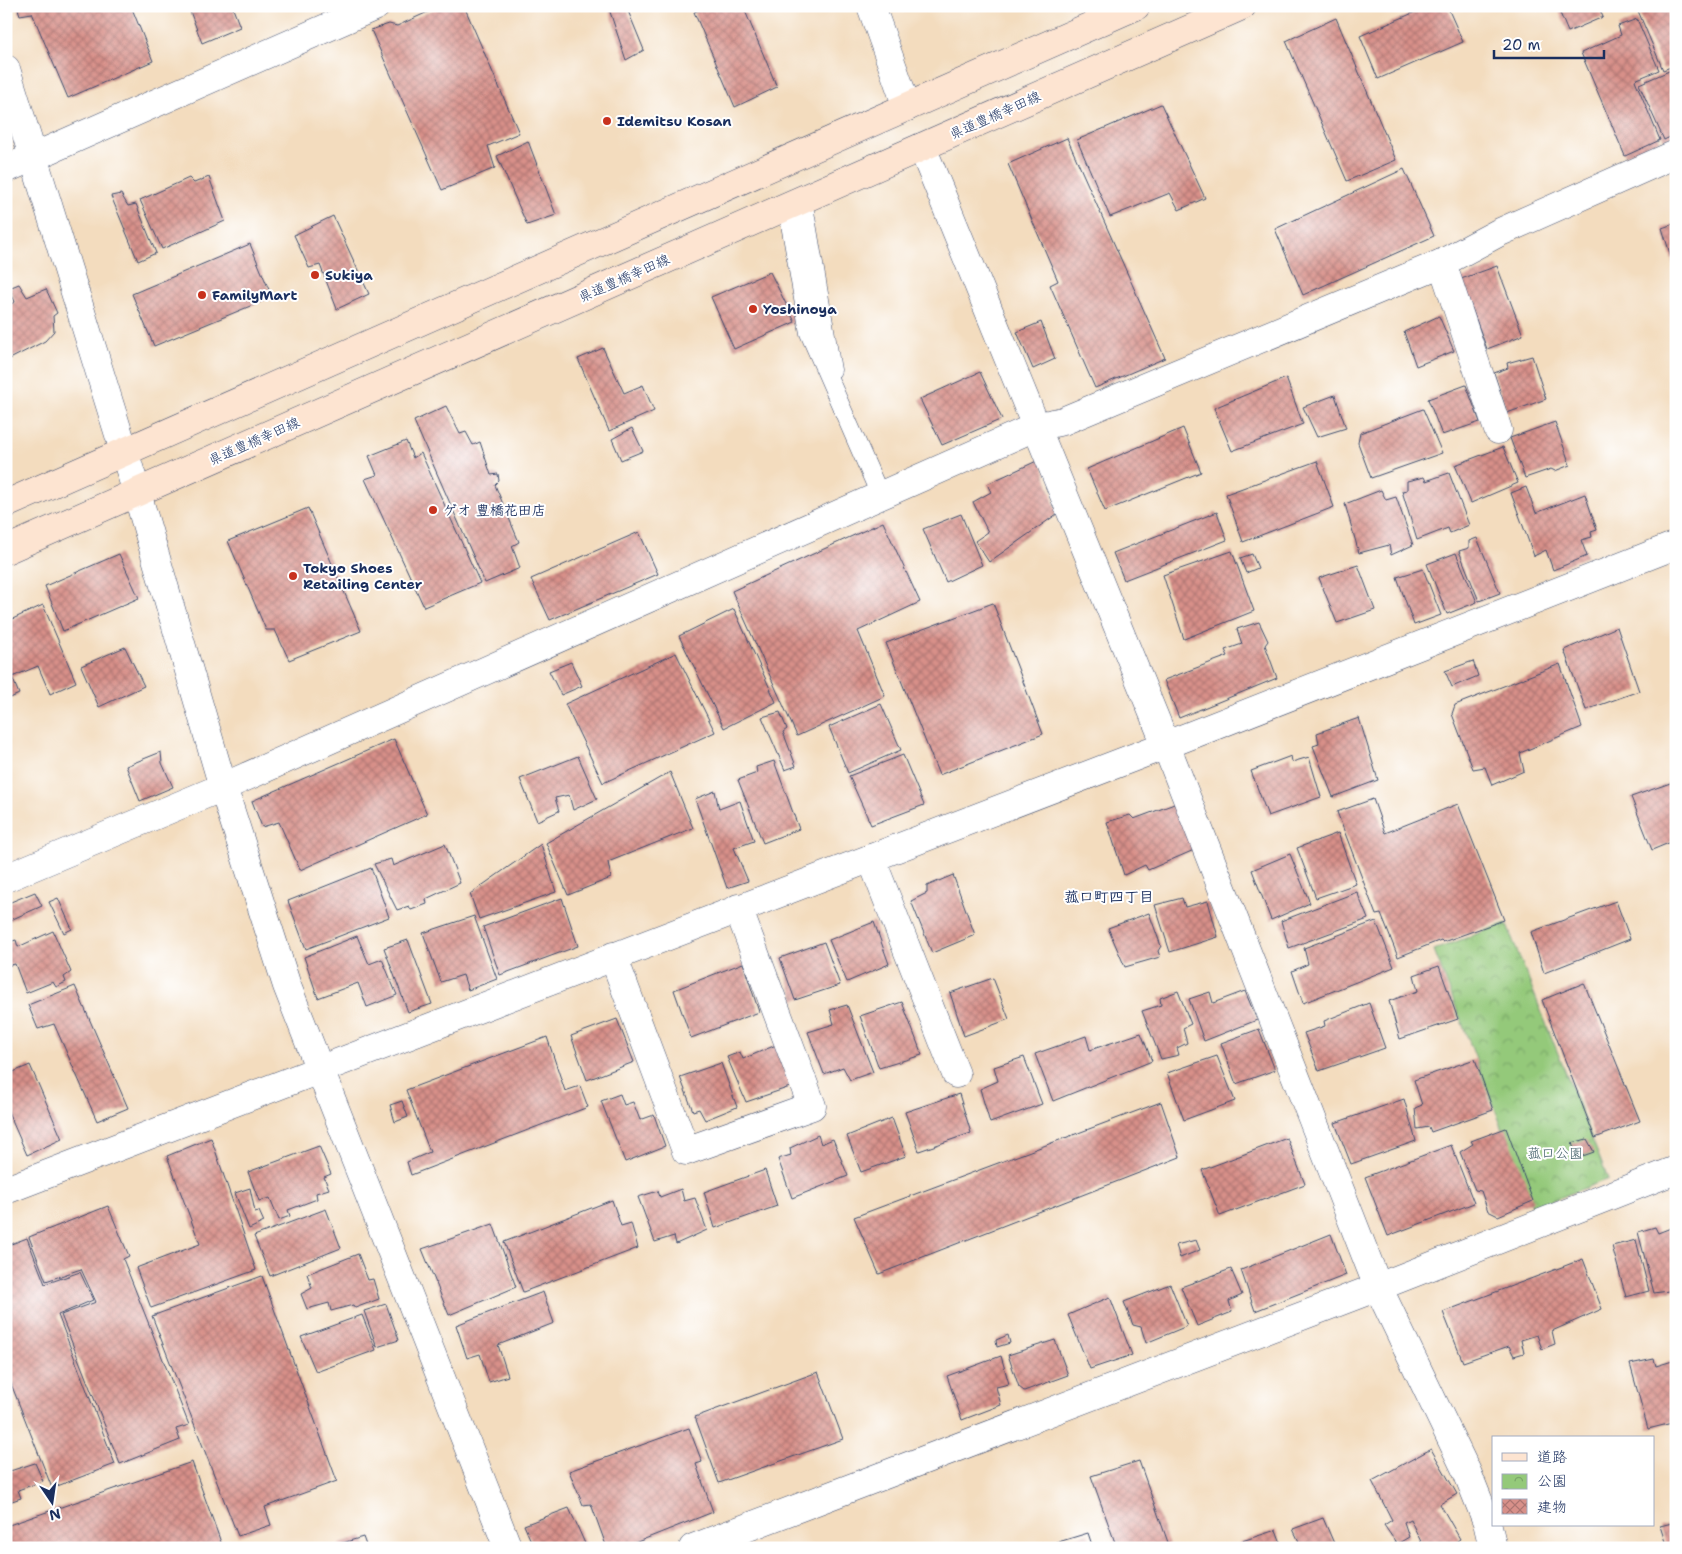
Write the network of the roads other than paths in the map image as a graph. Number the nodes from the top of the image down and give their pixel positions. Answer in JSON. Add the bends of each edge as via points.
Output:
{"nodes":[{"id":1,"x":376,"y":6,"type":"edge"},
{"id":2,"x":871,"y":6,"type":"edge"},
{"id":3,"x":1136,"y":6,"type":"edge"},
{"id":4,"x":1242,"y":6,"type":"edge"},
{"id":5,"x":6,"y":70,"type":"edge"},
{"id":6,"x":907,"y":107,"type":"junction"},
{"id":7,"x":922,"y":147,"type":"junction"},
{"id":8,"x":1676,"y":154,"type":"edge"},
{"id":9,"x":34,"y":157,"type":"junction"},
{"id":10,"x":6,"y":169,"type":"edge"},
{"id":11,"x":795,"y":203,"type":"junction"},
{"id":12,"x":1442,"y":263,"type":"junction"},
{"id":13,"x":836,"y":396,"type":"junction"},
{"id":14,"x":1036,"y":428,"type":"junction"},
{"id":15,"x":1498,"y":430,"type":"dead end"},
{"id":16,"x":124,"y":453,"type":"junction"},
{"id":17,"x":137,"y":493,"type":"junction"},
{"id":18,"x":880,"y":494,"type":"junction"},
{"id":19,"x":6,"y":504,"type":"edge"},
{"id":20,"x":1676,"y":546,"type":"edge"},
{"id":21,"x":6,"y":550,"type":"edge"},
{"id":22,"x":1166,"y":744,"type":"junction"},
{"id":23,"x":223,"y":787,"type":"junction"},
{"id":24,"x":871,"y":858,"type":"junction"},
{"id":25,"x":6,"y":878,"type":"edge"},
{"id":26,"x":738,"y":908,"type":"junction"},
{"id":27,"x":613,"y":956,"type":"junction"},
{"id":28,"x":320,"y":1068,"type":"junction"},
{"id":29,"x":956,"y":1074,"type":"dead end"},
{"id":30,"x":1676,"y":1170,"type":"edge"},
{"id":31,"x":6,"y":1190,"type":"edge"},
{"id":32,"x":1378,"y":1287,"type":"junction"},
{"id":33,"x":508,"y":1548,"type":"edge"},
{"id":34,"x":693,"y":1548,"type":"edge"},
{"id":35,"x":1493,"y":1548,"type":"edge"}],
"edges":[{"from":1,"to":9,"type":"street"},
{"from":2,"to":6,"type":"street"},
{"from":3,"to":6,"type":"main road"},
{"from":4,"to":7,"type":"main road","name":"県道豊橋幸田線"},
{"from":5,"to":9,"type":"street"},
{"from":6,"to":16,"type":"main road"},
{"from":7,"to":11,"type":"main road","name":"県道豊橋幸田線"},
{"from":7,"to":14,"type":"street"},
{"from":8,"to":12,"type":"street","via":[[1498,233]]},
{"from":9,"to":10,"type":"street"},
{"from":9,"to":16,"type":"street"},
{"from":11,"to":13,"type":"lane"},
{"from":11,"to":13,"type":"lane","via":[[809,333]]},
{"from":11,"to":17,"type":"main road","name":"県道豊橋幸田線"},
{"from":12,"to":14,"type":"street","via":[[1063,421]]},
{"from":12,"to":15,"type":"street"},
{"from":13,"to":18,"type":"lane"},
{"from":14,"to":18,"type":"street"},
{"from":14,"to":22,"type":"street"},
{"from":16,"to":17,"type":"street"},
{"from":16,"to":19,"type":"main road"},
{"from":17,"to":21,"type":"main road","name":"県道豊橋幸田線"},
{"from":17,"to":23,"type":"street"},
{"from":18,"to":23,"type":"street"},
{"from":20,"to":22,"type":"street"},
{"from":22,"to":24,"type":"street"},
{"from":22,"to":32,"type":"street"},
{"from":23,"to":25,"type":"street"},
{"from":23,"to":28,"type":"street","via":[[287,986]]},
{"from":24,"to":26,"type":"street"},
{"from":24,"to":29,"type":"street"},
{"from":26,"to":27,"type":"street"},
{"from":26,"to":27,"type":"street","via":[[812,1106],[686,1151]]},
{"from":27,"to":28,"type":"street"},
{"from":28,"to":31,"type":"street"},
{"from":28,"to":33,"type":"street"},
{"from":30,"to":32,"type":"street"},
{"from":32,"to":34,"type":"street"},
{"from":32,"to":35,"type":"street","via":[[1468,1472]]}]}
